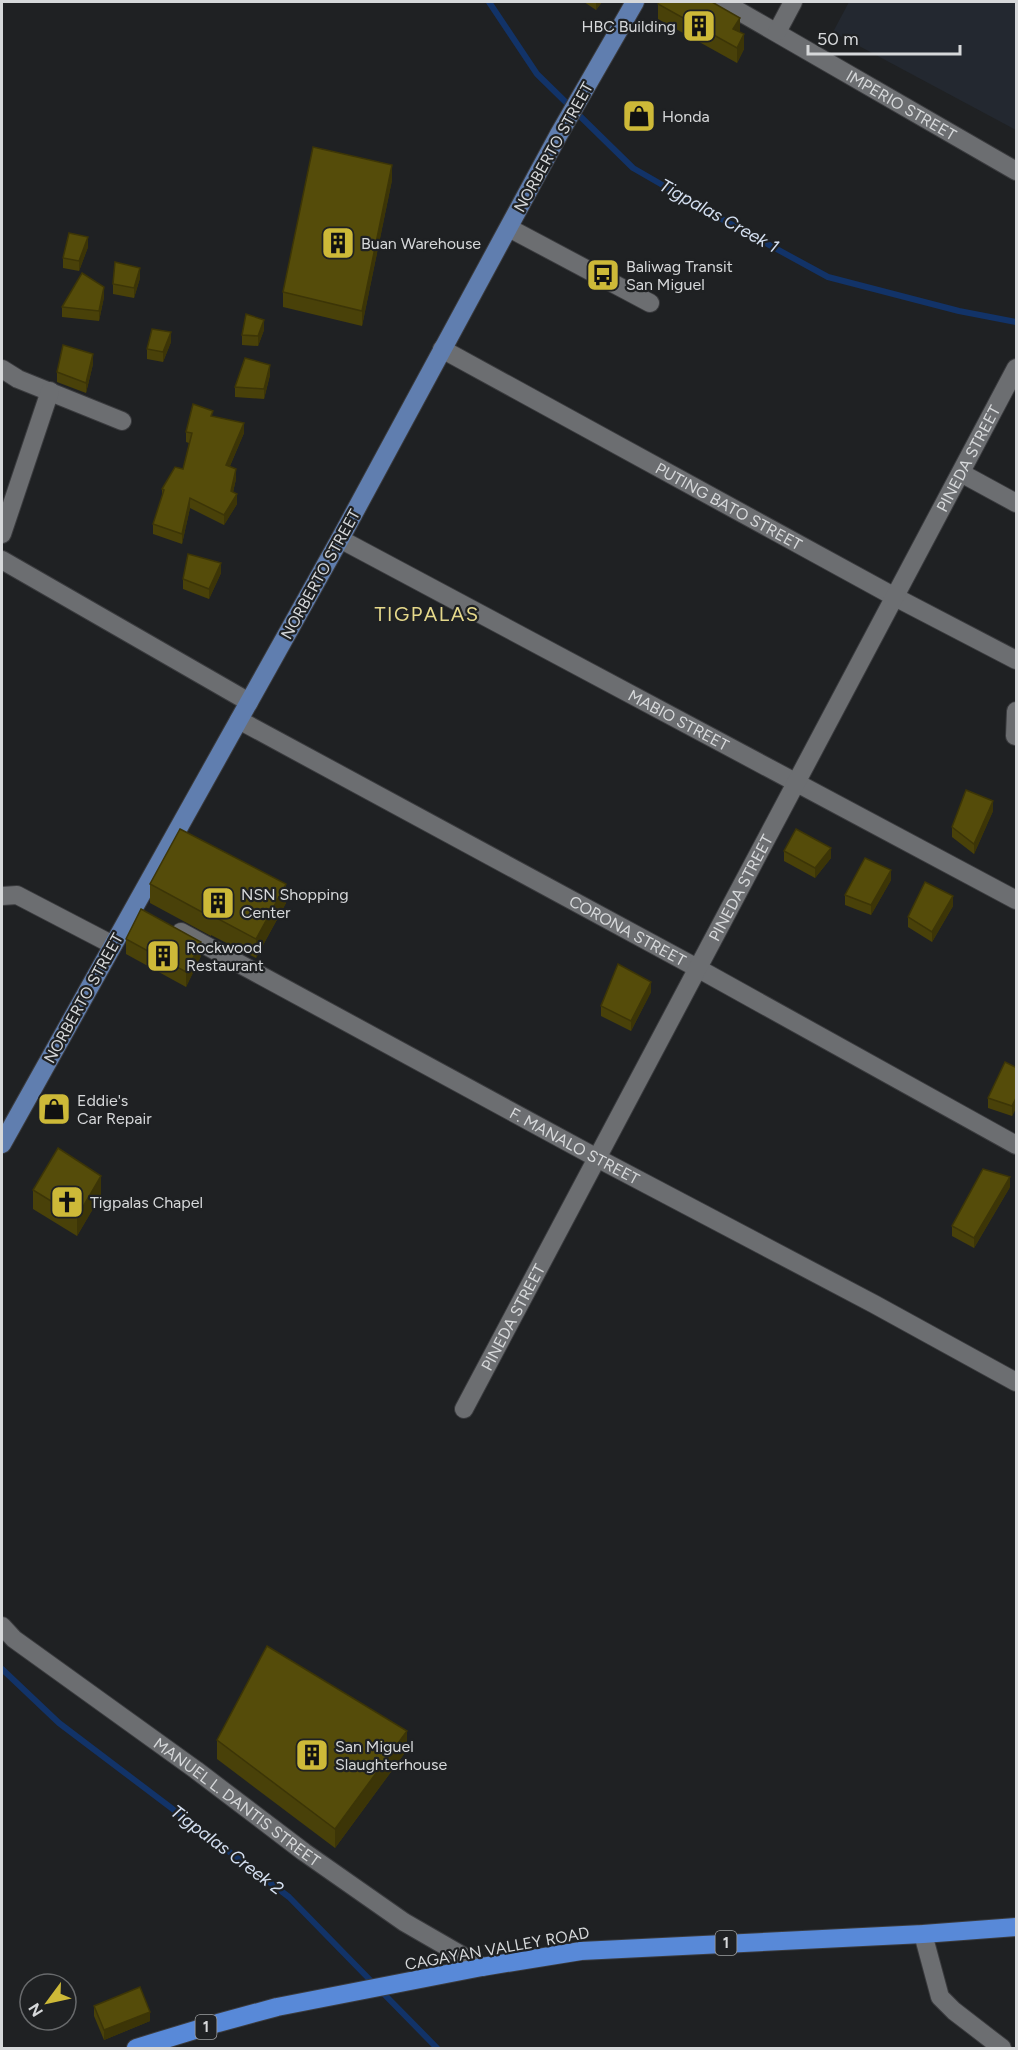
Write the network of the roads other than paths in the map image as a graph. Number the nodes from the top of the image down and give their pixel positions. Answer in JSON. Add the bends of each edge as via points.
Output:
{"nodes":[{"id":1,"x":635,"y":2,"type":"edge"},
{"id":2,"x":723,"y":2,"type":"edge"},
{"id":3,"x":793,"y":2,"type":"edge"},
{"id":4,"x":777,"y":32,"type":"junction"},
{"id":5,"x":1017,"y":171,"type":"edge"},
{"id":6,"x":509,"y":228,"type":"junction"},
{"id":7,"x":650,"y":303,"type":"dead end"},
{"id":8,"x":442,"y":349,"type":"junction"},
{"id":9,"x":1017,"y":368,"type":"edge"},
{"id":10,"x":2,"y":369,"type":"edge"},
{"id":11,"x":50,"y":391,"type":"junction"},
{"id":12,"x":122,"y":421,"type":"dead end"},
{"id":13,"x":961,"y":473,"type":"junction"},
{"id":14,"x":1017,"y":503,"type":"edge"},
{"id":15,"x":2,"y":534,"type":"edge"},
{"id":16,"x":339,"y":539,"type":"junction"},
{"id":17,"x":2,"y":560,"type":"edge"},
{"id":18,"x":894,"y":597,"type":"junction"},
{"id":19,"x":1017,"y":660,"type":"edge"},
{"id":20,"x":249,"y":702,"type":"junction"},
{"id":21,"x":1017,"y":711,"type":"edge"},
{"id":22,"x":239,"y":720,"type":"junction"},
{"id":23,"x":1015,"y":736,"type":"edge"},
{"id":24,"x":796,"y":781,"type":"junction"},
{"id":25,"x":2,"y":896,"type":"edge"},
{"id":26,"x":1017,"y":900,"type":"edge"},
{"id":27,"x":166,"y":925,"type":"edge"},
{"id":28,"x":113,"y":945,"type":"junction"},
{"id":29,"x":699,"y":969,"type":"junction"},
{"id":30,"x":2,"y":1144,"type":"edge"},
{"id":31,"x":1017,"y":1145,"type":"edge"},
{"id":32,"x":597,"y":1158,"type":"junction"},
{"id":33,"x":1017,"y":1382,"type":"edge"},
{"id":34,"x":464,"y":1409,"type":"dead end"},
{"id":35,"x":2,"y":1626,"type":"edge"},
{"id":36,"x":1017,"y":1926,"type":"edge"},
{"id":37,"x":923,"y":1934,"type":"junction"},
{"id":38,"x":482,"y":1967,"type":"junction"},
{"id":39,"x":136,"y":2049,"type":"edge"},
{"id":40,"x":1002,"y":2049,"type":"edge"}],
"edges":[{"from":1,"to":6,"type":"main road","name":"NORBERTO STREET"},
{"from":2,"to":4,"type":"street","name":"IMPERIO STREET"},
{"from":3,"to":4,"type":"street"},
{"from":4,"to":5,"type":"street","name":"IMPERIO STREET"},
{"from":6,"to":7,"type":"street"},
{"from":6,"to":8,"type":"main road","name":"NORBERTO STREET"},
{"from":8,"to":16,"type":"main road","name":"NORBERTO STREET"},
{"from":8,"to":18,"type":"street","name":"PUTING BATO STREET"},
{"from":9,"to":13,"type":"street","name":"PINEDA STREET"},
{"from":10,"to":11,"type":"street"},
{"from":11,"to":12,"type":"street"},
{"from":11,"to":15,"type":"street"},
{"from":13,"to":14,"type":"street"},
{"from":13,"to":18,"type":"street","name":"PINEDA STREET"},
{"from":16,"to":20,"type":"main road","name":"NORBERTO STREET"},
{"from":16,"to":24,"type":"street","name":"MABIO STREET"},
{"from":17,"to":20,"type":"street"},
{"from":18,"to":19,"type":"street","name":"PUTING BATO STREET"},
{"from":18,"to":24,"type":"street","name":"PINEDA STREET"},
{"from":20,"to":22,"type":"main road","name":"NORBERTO STREET"},
{"from":21,"to":23,"type":"street"},
{"from":22,"to":28,"type":"main road","name":"NORBERTO STREET","via":[[140,910]]},
{"from":22,"to":29,"type":"street","name":"CORONA STREET"},
{"from":24,"to":26,"type":"street","name":"MABIO STREET"},
{"from":24,"to":29,"type":"street","name":"PINEDA STREET"},
{"from":25,"to":28,"type":"street","via":[[17,895]]},
{"from":27,"to":32,"type":"street","name":"F. MANALO STREET"},
{"from":28,"to":30,"type":"main road","name":"NORBERTO STREET"},
{"from":29,"to":31,"type":"street","name":"CORONA STREET"},
{"from":29,"to":32,"type":"street","name":"PINEDA STREET"},
{"from":32,"to":33,"type":"street","name":"F. MANALO STREET"},
{"from":32,"to":34,"type":"street","name":"PINEDA STREET"},
{"from":35,"to":38,"type":"street","name":"MANUEL L. DANTIS STREET","via":[[14,1639],[304,1852],[404,1922]]},
{"from":36,"to":37,"type":"highway","name":"CAGAYAN VALLEY ROAD","number":"1"},
{"from":37,"to":38,"type":"highway","name":"CAGAYAN VALLEY ROAD","number":"1","via":[[580,1951]]},
{"from":37,"to":40,"type":"street","via":[[940,1997]]},
{"from":38,"to":39,"type":"highway","name":"CAGAYAN VALLEY ROAD","number":"1","via":[[277,2007]]}]}
